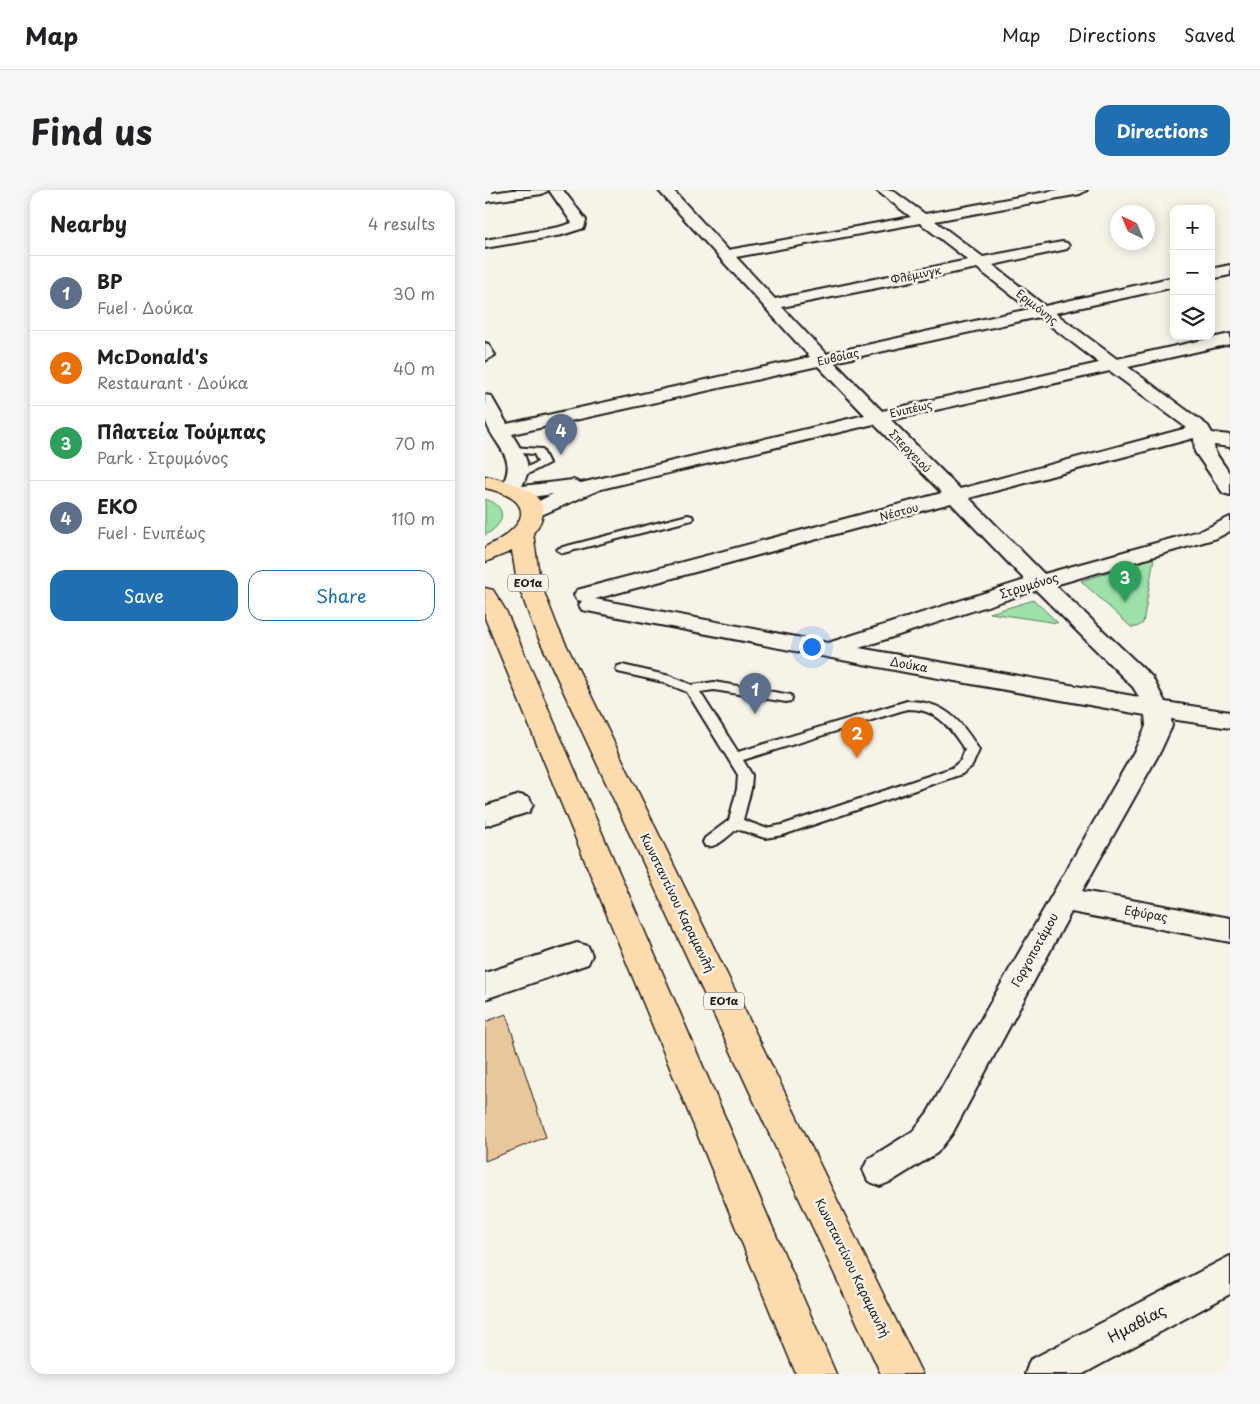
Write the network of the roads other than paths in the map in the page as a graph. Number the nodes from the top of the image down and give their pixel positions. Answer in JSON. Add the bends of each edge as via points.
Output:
{"nodes":[{"id":1,"x":542,"y":190,"type":"edge"},
{"id":2,"x":556,"y":190,"type":"edge"},
{"id":3,"x":665,"y":190,"type":"edge"},
{"id":4,"x":883,"y":190,"type":"edge"},
{"id":5,"x":1080,"y":190,"type":"edge"},
{"id":6,"x":485,"y":198,"type":"edge"},
{"id":7,"x":923,"y":220,"type":"junction"},
{"id":8,"x":485,"y":244,"type":"edge"},
{"id":9,"x":1061,"y":246,"type":"dead end"},
{"id":10,"x":724,"y":256,"type":"junction"},
{"id":11,"x":979,"y":262,"type":"junction"},
{"id":12,"x":1230,"y":270,"type":"edge"},
{"id":13,"x":1215,"y":273,"type":"edge"},
{"id":14,"x":1170,"y":283,"type":"edge"},
{"id":15,"x":771,"y":305,"type":"junction"},
{"id":16,"x":1041,"y":311,"type":"junction"},
{"id":17,"x":1230,"y":339,"type":"edge"},
{"id":18,"x":485,"y":346,"type":"edge"},
{"id":19,"x":485,"y":358,"type":"edge"},
{"id":20,"x":823,"y":361,"type":"junction"},
{"id":21,"x":1113,"y":365,"type":"junction"},
{"id":22,"x":485,"y":400,"type":"edge"},
{"id":23,"x":877,"y":417,"type":"junction"},
{"id":24,"x":1199,"y":430,"type":"junction"},
{"id":25,"x":502,"y":431,"type":"junction"},
{"id":26,"x":1230,"y":441,"type":"edge"},
{"id":27,"x":512,"y":450,"type":"junction"},
{"id":28,"x":503,"y":482,"type":"edge"},
{"id":29,"x":594,"y":485,"type":"junction"},
{"id":30,"x":1230,"y":489,"type":"edge"},
{"id":31,"x":955,"y":497,"type":"junction"},
{"id":32,"x":532,"y":512,"type":"junction"},
{"id":33,"x":689,"y":518,"type":"dead end"},
{"id":34,"x":1230,"y":523,"type":"edge"},
{"id":35,"x":522,"y":534,"type":"junction"},
{"id":36,"x":563,"y":550,"type":"dead end"},
{"id":37,"x":485,"y":555,"type":"edge"},
{"id":38,"x":1040,"y":582,"type":"junction"},
{"id":39,"x":485,"y":595,"type":"edge"},
{"id":40,"x":587,"y":600,"type":"joint"},
{"id":41,"x":829,"y":650,"type":"junction"},
{"id":42,"x":622,"y":669,"type":"dead end"},
{"id":43,"x":691,"y":689,"type":"junction"},
{"id":44,"x":786,"y":698,"type":"dead end"},
{"id":45,"x":1157,"y":709,"type":"junction"},
{"id":46,"x":1230,"y":720,"type":"edge"},
{"id":47,"x":734,"y":758,"type":"junction"},
{"id":48,"x":520,"y":805,"type":"dead end"},
{"id":49,"x":485,"y":816,"type":"edge"},
{"id":50,"x":735,"y":824,"type":"junction"},
{"id":51,"x":710,"y":842,"type":"dead end"},
{"id":52,"x":1063,"y":899,"type":"junction"},
{"id":53,"x":1230,"y":930,"type":"edge"},
{"id":54,"x":577,"y":955,"type":"dead end"},
{"id":55,"x":485,"y":986,"type":"edge"},
{"id":56,"x":880,"y":1170,"type":"dead end"},
{"id":57,"x":1230,"y":1274,"type":"edge"},
{"id":58,"x":815,"y":1374,"type":"edge"},
{"id":59,"x":902,"y":1374,"type":"edge"},
{"id":60,"x":1044,"y":1374,"type":"edge"}],
"edges":[{"from":1,"to":6,"type":"street"},
{"from":2,"to":8,"type":"street","via":[[579,224],[563,231]]},
{"from":3,"to":10,"type":"street","name":"Σπερχειού"},
{"from":4,"to":7,"type":"street","name":"Ερμιόνης"},
{"from":5,"to":7,"type":"street"},
{"from":7,"to":10,"type":"street"},
{"from":7,"to":11,"type":"street","name":"Ερμιόνης"},
{"from":9,"to":11,"type":"street","name":"Φλέμινγκ"},
{"from":10,"to":15,"type":"street","name":"Σπερχειού"},
{"from":11,"to":15,"type":"street","name":"Φλέμινγκ"},
{"from":11,"to":16,"type":"street","name":"Ερμιόνης"},
{"from":12,"to":13,"type":"street"},
{"from":14,"to":16,"type":"street","name":"Ευβοίας"},
{"from":15,"to":20,"type":"street","name":"Σπερχειού"},
{"from":16,"to":20,"type":"street","name":"Ευβοίας"},
{"from":16,"to":21,"type":"street","name":"Ερμιόνης"},
{"from":17,"to":21,"type":"street","name":"Ενιπέως"},
{"from":18,"to":19,"type":"lane","via":[[491,355]]},
{"from":20,"to":23,"type":"street","name":"Σπερχειού"},
{"from":20,"to":25,"type":"street","name":"Ευβοίας"},
{"from":21,"to":23,"type":"street","name":"Ενιπέως"},
{"from":21,"to":24,"type":"street","name":"Ερμιόνης"},
{"from":22,"to":25,"type":"street"},
{"from":23,"to":29,"type":"street","name":"Ενιπέως"},
{"from":23,"to":31,"type":"street","name":"Σπερχειού"},
{"from":24,"to":26,"type":"street","name":"Νέστου"},
{"from":24,"to":30,"type":"street","via":[[1205,452]]},
{"from":24,"to":31,"type":"street","name":"Νέστου"},
{"from":25,"to":27,"type":"street"},
{"from":27,"to":28,"type":"street","via":[[519,466]]},
{"from":27,"to":28,"type":"lane","via":[[538,451],[544,463]]},
{"from":28,"to":29,"type":"street","name":"Ενιπέως"},
{"from":28,"to":32,"type":"main road","via":[[528,499]]},
{"from":29,"to":32,"type":"street","name":"Ενιπέως"},
{"from":31,"to":38,"type":"street","name":"Σπερχειού"},
{"from":31,"to":40,"type":"street","name":"Νέστου"},
{"from":32,"to":35,"type":"main road","name":"Κωνσταντίνου Καραμανλή","number":"ΕΟ1α","via":[[529,525]]},
{"from":33,"to":36,"type":"lane"},
{"from":34,"to":38,"type":"street","name":"Στρυμόνος","via":[[1210,534]]},
{"from":35,"to":37,"type":"main road"},
{"from":35,"to":59,"type":"main road","name":"Κωνσταντίνου Καραμανλή","number":"ΕΟ1α","via":[[523,561],[545,628]]},
{"from":38,"to":41,"type":"street","name":"Στρυμόνος"},
{"from":38,"to":45,"type":"street","name":"Σπερχειού","via":[[1143,684]]},
{"from":39,"to":58,"type":"main road"},
{"from":40,"to":41,"type":"street","name":"Δούκα"},
{"from":41,"to":45,"type":"street","name":"Δούκα"},
{"from":42,"to":43,"type":"lane","via":[[666,679]]},
{"from":43,"to":44,"type":"lane","via":[[714,686]]},
{"from":43,"to":47,"type":"lane"},
{"from":45,"to":46,"type":"street","name":"Δούκα"},
{"from":45,"to":52,"type":"street","name":"Γοργοποτάμου","via":[[1159,726],[1148,750]]},
{"from":47,"to":50,"type":"lane","via":[[745,775]]},
{"from":47,"to":50,"type":"lane","via":[[907,705],[920,704],[935,708],[954,725],[971,750],[967,762],[957,771],[783,830],[765,833]]},
{"from":48,"to":49,"type":"street"},
{"from":50,"to":51,"type":"lane"},
{"from":52,"to":53,"type":"street","name":"Εφύρας"},
{"from":52,"to":56,"type":"street","name":"Γοργοποτάμου","via":[[940,1123],[925,1142]]},
{"from":54,"to":55,"type":"street"},
{"from":57,"to":60,"type":"street","name":"Ημαθίας"}]}
